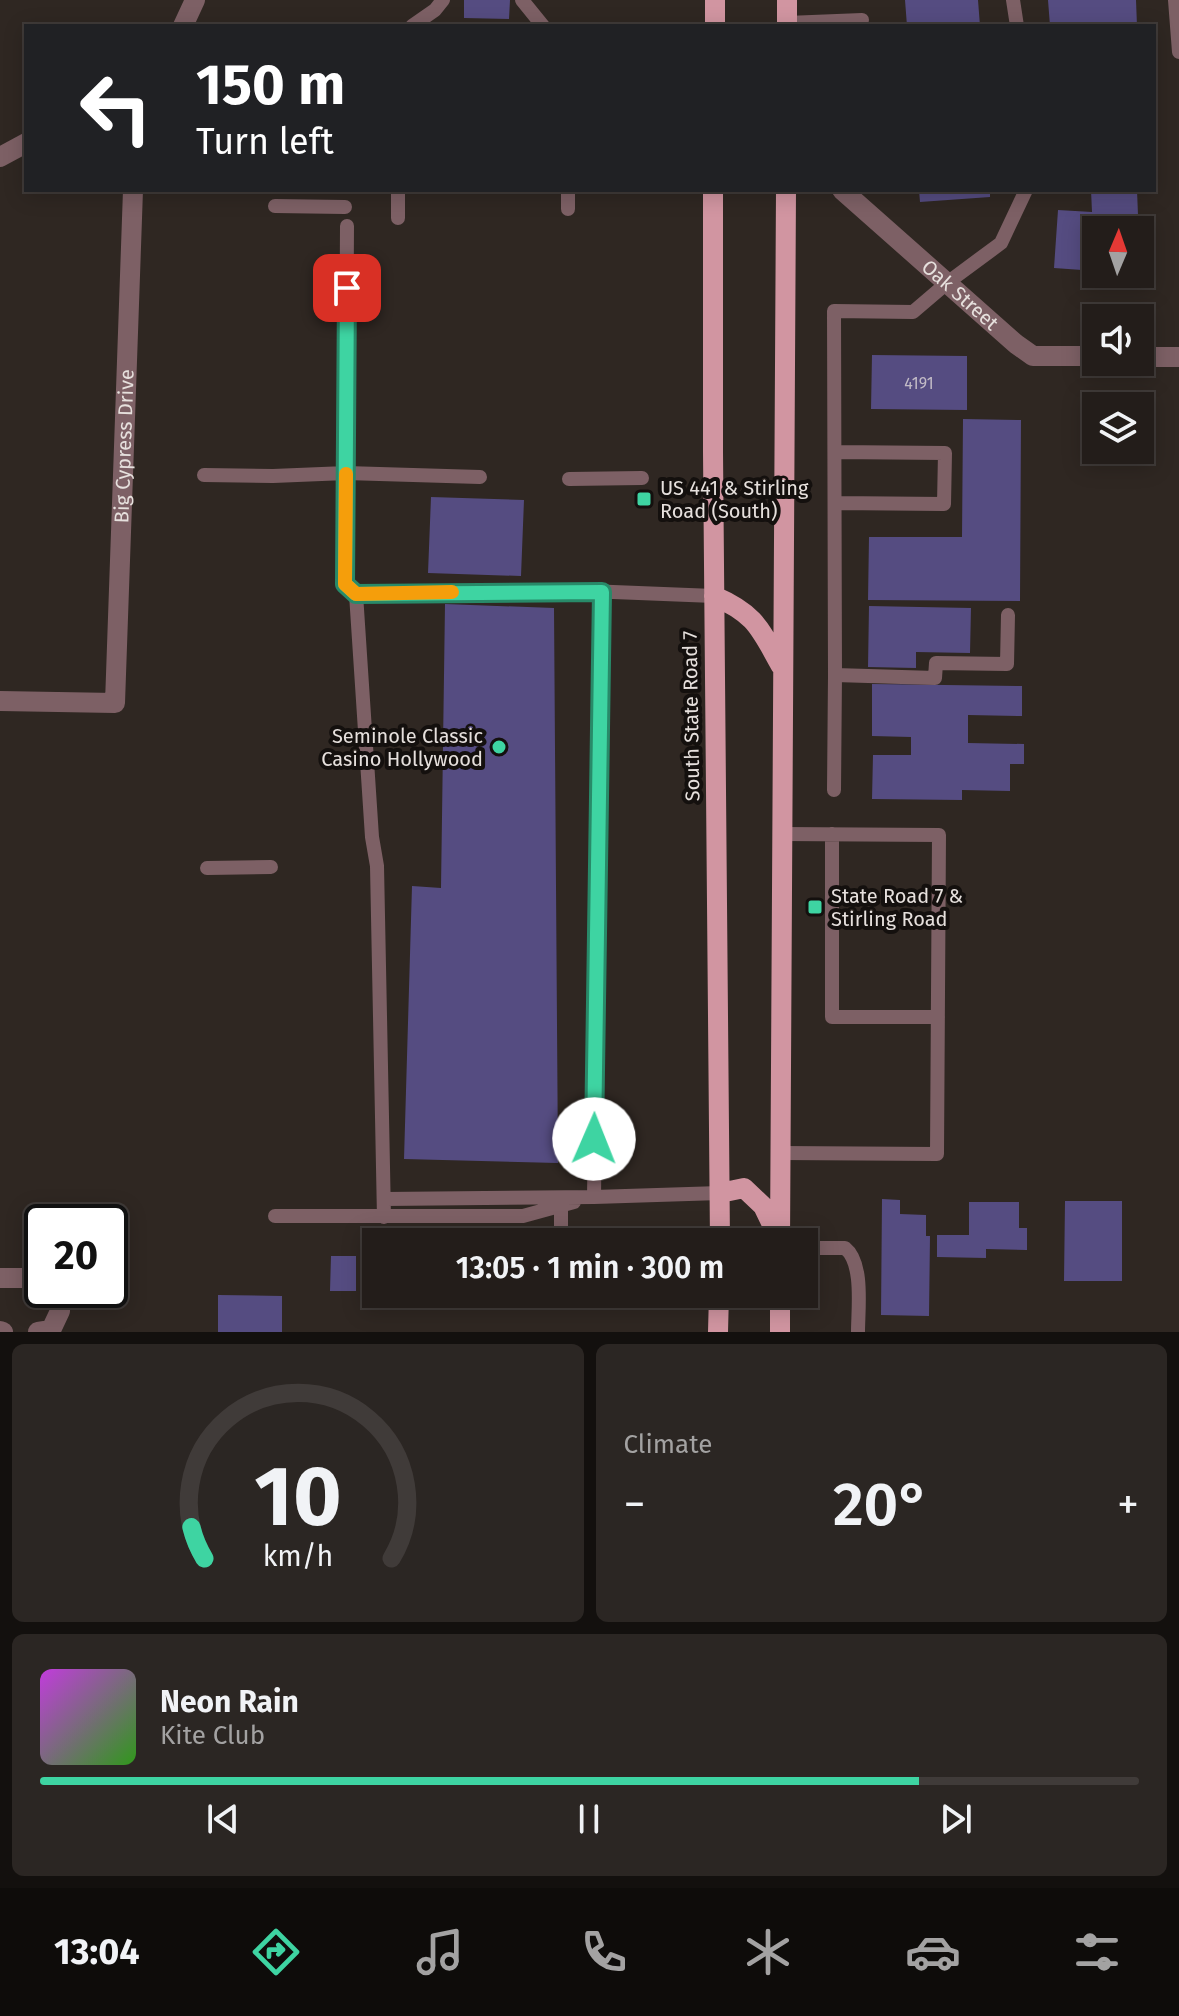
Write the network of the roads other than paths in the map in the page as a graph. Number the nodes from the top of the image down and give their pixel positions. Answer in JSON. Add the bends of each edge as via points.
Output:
{"nodes":[{"id":1,"x":195,"y":0,"type":"edge"},
{"id":2,"x":443,"y":0,"type":"edge"},
{"id":3,"x":522,"y":0,"type":"edge"},
{"id":4,"x":715,"y":0,"type":"edge"},
{"id":5,"x":787,"y":0,"type":"edge"},
{"id":6,"x":1013,"y":0,"type":"edge"},
{"id":7,"x":1175,"y":0,"type":"edge"},
{"id":8,"x":862,"y":20,"type":"dead end"},
{"id":9,"x":184,"y":24,"type":"edge"},
{"id":10,"x":415,"y":24,"type":"edge"},
{"id":11,"x":541,"y":24,"type":"edge"},
{"id":12,"x":715,"y":24,"type":"edge"},
{"id":13,"x":787,"y":24,"type":"edge"},
{"id":14,"x":802,"y":24,"type":"edge"},
{"id":15,"x":1017,"y":24,"type":"edge"},
{"id":16,"x":1179,"y":52,"type":"edge"},
{"id":17,"x":24,"y":144,"type":"edge"},
{"id":18,"x":0,"y":157,"type":"edge"},
{"id":19,"x":133,"y":192,"type":"edge"},
{"id":20,"x":398,"y":192,"type":"edge"},
{"id":21,"x":568,"y":192,"type":"edge"},
{"id":22,"x":713,"y":192,"type":"edge"},
{"id":23,"x":786,"y":192,"type":"edge"},
{"id":24,"x":844,"y":192,"type":"edge"},
{"id":25,"x":1025,"y":192,"type":"edge"},
{"id":26,"x":275,"y":206,"type":"dead end"},
{"id":27,"x":345,"y":207,"type":"dead end"},
{"id":28,"x":568,"y":209,"type":"dead end"},
{"id":29,"x":398,"y":218,"type":"dead end"},
{"id":30,"x":347,"y":226,"type":"dead end"},
{"id":31,"x":947,"y":283,"type":"junction"},
{"id":32,"x":1082,"y":356,"type":"edge"},
{"id":33,"x":1154,"y":357,"type":"edge"},
{"id":34,"x":1179,"y":357,"type":"edge"},
{"id":35,"x":835,"y":452,"type":"junction"},
{"id":36,"x":346,"y":473,"type":"junction"},
{"id":37,"x":204,"y":475,"type":"dead end"},
{"id":38,"x":480,"y":477,"type":"dead end"},
{"id":39,"x":642,"y":478,"type":"dead end"},
{"id":40,"x":569,"y":479,"type":"dead end"},
{"id":41,"x":835,"y":503,"type":"junction"},
{"id":42,"x":602,"y":592,"type":"junction"},
{"id":43,"x":356,"y":594,"type":"junction"},
{"id":44,"x":714,"y":596,"type":"junction"},
{"id":45,"x":1008,"y":615,"type":"dead end"},
{"id":46,"x":783,"y":670,"type":"junction"},
{"id":47,"x":835,"y":675,"type":"junction"},
{"id":48,"x":0,"y":701,"type":"edge"},
{"id":49,"x":834,"y":790,"type":"dead end"},
{"id":50,"x":782,"y":834,"type":"junction"},
{"id":51,"x":832,"y":834,"type":"junction"},
{"id":52,"x":271,"y":867,"type":"dead end"},
{"id":53,"x":207,"y":868,"type":"dead end"},
{"id":54,"x":938,"y":1017,"type":"junction"},
{"id":55,"x":781,"y":1153,"type":"junction"},
{"id":56,"x":720,"y":1193,"type":"junction"},
{"id":57,"x":594,"y":1197,"type":"junction"},
{"id":58,"x":385,"y":1199,"type":"junction"},
{"id":59,"x":561,"y":1206,"type":"junction"},
{"id":60,"x":275,"y":1216,"type":"dead end"},
{"id":61,"x":384,"y":1217,"type":"junction"},
{"id":62,"x":561,"y":1228,"type":"edge"},
{"id":63,"x":720,"y":1228,"type":"edge"},
{"id":64,"x":774,"y":1228,"type":"edge"},
{"id":65,"x":780,"y":1228,"type":"edge"},
{"id":66,"x":818,"y":1248,"type":"edge"},
{"id":67,"x":0,"y":1278,"type":"edge"},
{"id":68,"x":24,"y":1278,"type":"edge"},
{"id":69,"x":60,"y":1308,"type":"edge"},
{"id":70,"x":719,"y":1308,"type":"edge"},
{"id":71,"x":780,"y":1308,"type":"edge"},
{"id":72,"x":38,"y":1332,"type":"edge"},
{"id":73,"x":718,"y":1332,"type":"edge"},
{"id":74,"x":780,"y":1332,"type":"edge"},
{"id":75,"x":858,"y":1332,"type":"edge"}],
"edges":[{"from":1,"to":9,"type":"street"},
{"from":2,"to":10,"type":"lane"},
{"from":3,"to":11,"type":"lane"},
{"from":4,"to":12,"type":"main road"},
{"from":5,"to":13,"type":"main road"},
{"from":6,"to":15,"type":"lane"},
{"from":7,"to":16,"type":"lane"},
{"from":8,"to":14,"type":"lane"},
{"from":17,"to":18,"type":"street"},
{"from":19,"to":48,"type":"street","name":"Big Cypress Drive","via":[[115,703]]},
{"from":20,"to":29,"type":"lane"},
{"from":21,"to":28,"type":"lane"},
{"from":22,"to":44,"type":"main road","name":"South State Road 7"},
{"from":23,"to":46,"type":"main road"},
{"from":24,"to":31,"type":"street","name":"Oak Street"},
{"from":25,"to":31,"type":"lane","via":[[1001,243]]},
{"from":26,"to":27,"type":"lane"},
{"from":30,"to":36,"type":"lane"},
{"from":31,"to":32,"type":"street","name":"Oak Street","via":[[1033,356]]},
{"from":31,"to":35,"type":"lane","via":[[913,312],[834,311]]},
{"from":33,"to":34,"type":"street"},
{"from":35,"to":41,"type":"lane"},
{"from":35,"to":41,"type":"lane","via":[[945,453],[944,504]]},
{"from":36,"to":37,"type":"lane"},
{"from":36,"to":38,"type":"lane"},
{"from":36,"to":43,"type":"lane","via":[[345,584]]},
{"from":39,"to":40,"type":"lane"},
{"from":41,"to":47,"type":"lane"},
{"from":42,"to":43,"type":"lane"},
{"from":42,"to":44,"type":"lane"},
{"from":42,"to":57,"type":"lane"},
{"from":43,"to":58,"type":"lane","via":[[377,866]]},
{"from":44,"to":46,"type":"main road","via":[[737,606],[758,625]]},
{"from":44,"to":56,"type":"main road","name":"South State Road 7"},
{"from":45,"to":47,"type":"lane","via":[[1007,664],[936,663],[935,678]]},
{"from":46,"to":50,"type":"main road"},
{"from":47,"to":49,"type":"lane"},
{"from":50,"to":51,"type":"lane"},
{"from":50,"to":55,"type":"main road"},
{"from":51,"to":54,"type":"lane","via":[[832,1017]]},
{"from":51,"to":54,"type":"lane","via":[[939,835]]},
{"from":52,"to":53,"type":"lane"},
{"from":54,"to":55,"type":"lane","via":[[937,1154]]},
{"from":55,"to":65,"type":"main road"},
{"from":56,"to":57,"type":"lane"},
{"from":56,"to":63,"type":"main road","name":"South State Road 7"},
{"from":56,"to":64,"type":"main road","via":[[744,1188],[763,1206]]},
{"from":57,"to":58,"type":"lane"},
{"from":57,"to":59,"type":"lane"},
{"from":58,"to":61,"type":"lane"},
{"from":59,"to":61,"type":"lane","via":[[523,1216]]},
{"from":59,"to":62,"type":"lane"},
{"from":60,"to":61,"type":"lane"},
{"from":66,"to":75,"type":"lane","via":[[845,1248],[853,1257]]},
{"from":67,"to":68,"type":"street"},
{"from":69,"to":72,"type":"street","via":[[51,1330]]},
{"from":70,"to":73,"type":"main road"},
{"from":71,"to":74,"type":"main road"}]}
